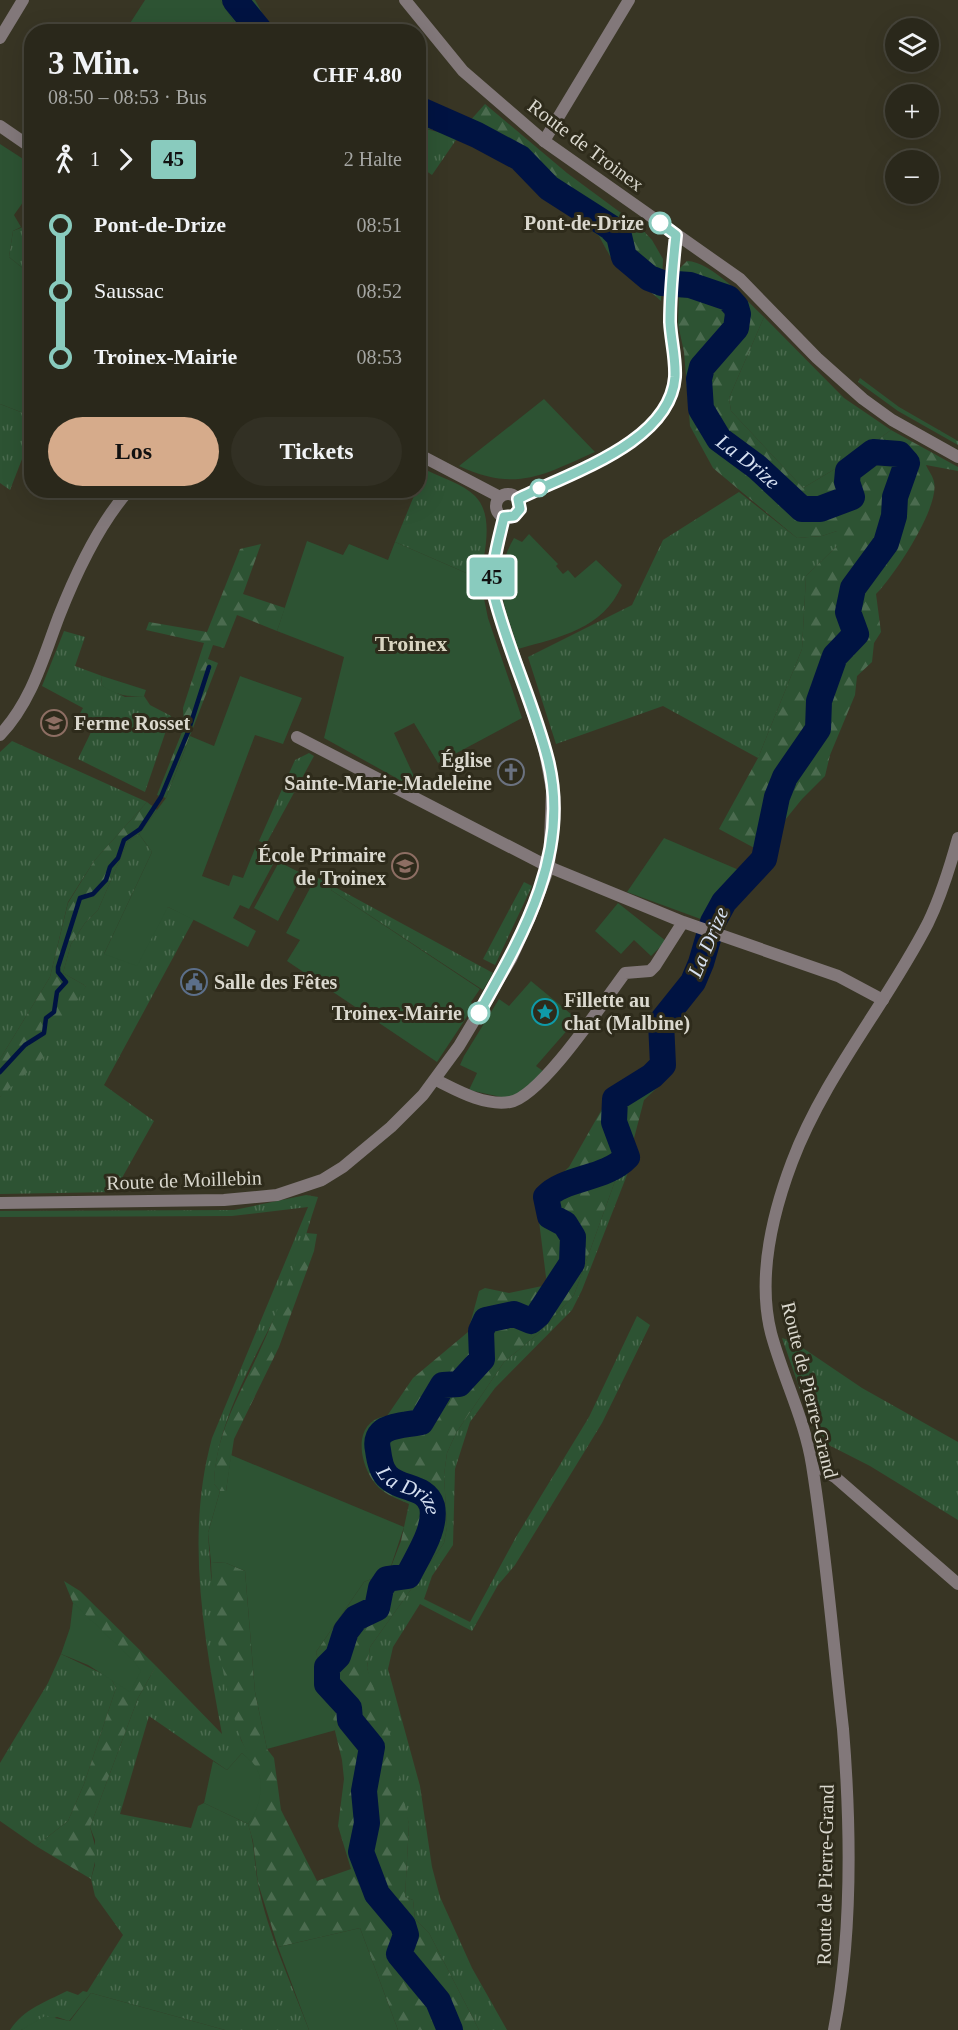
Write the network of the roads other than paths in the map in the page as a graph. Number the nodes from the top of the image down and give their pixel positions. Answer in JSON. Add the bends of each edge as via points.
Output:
{"nodes":[{"id":1,"x":23,"y":0,"type":"edge"},
{"id":2,"x":406,"y":0,"type":"edge"},
{"id":3,"x":628,"y":0,"type":"edge"},
{"id":4,"x":425,"y":24,"type":"edge"},
{"id":5,"x":426,"y":25,"type":"edge"},
{"id":6,"x":0,"y":38,"type":"edge"},
{"id":7,"x":0,"y":126,"type":"edge"},
{"id":8,"x":544,"y":141,"type":"junction"},
{"id":9,"x":24,"y":142,"type":"edge"},
{"id":10,"x":676,"y":235,"type":"junction"},
{"id":11,"x":958,"y":457,"type":"edge"},
{"id":12,"x":426,"y":458,"type":"edge"},
{"id":13,"x":500,"y":497,"type":"junction"},
{"id":14,"x":122,"y":498,"type":"edge"},
{"id":15,"x":518,"y":499,"type":"junction"},
{"id":16,"x":504,"y":517,"type":"junction"},
{"id":17,"x":0,"y":735,"type":"edge"},
{"id":18,"x":297,"y":737,"type":"dead end"},
{"id":19,"x":958,"y":838,"type":"edge"},
{"id":20,"x":549,"y":867,"type":"junction"},
{"id":21,"x":683,"y":922,"type":"junction"},
{"id":22,"x":883,"y":1000,"type":"junction"},
{"id":23,"x":436,"y":1080,"type":"junction"},
{"id":24,"x":0,"y":1203,"type":"edge"},
{"id":25,"x":812,"y":1463,"type":"junction"},
{"id":26,"x":958,"y":1584,"type":"edge"},
{"id":27,"x":834,"y":2030,"type":"edge"}],
"edges":[{"from":1,"to":6,"type":"street"},
{"from":2,"to":4,"type":"street","name":"Route de Troinex"},
{"from":3,"to":8,"type":"street"},
{"from":5,"to":8,"type":"street","name":"Route de Troinex","via":[[463,71]]},
{"from":7,"to":9,"type":"street"},
{"from":8,"to":10,"type":"street","name":"Route de Troinex"},
{"from":10,"to":11,"type":"street","name":"Route de Troinex","via":[[754,291],[817,358],[863,399]]},
{"from":10,"to":15,"type":"street","via":[[671,309],[675,379],[660,417],[606,457]]},
{"from":12,"to":13,"type":"street"},
{"from":13,"to":15,"type":"street","via":[[508,494]]},
{"from":13,"to":16,"type":"street","via":[[497,509]]},
{"from":14,"to":17,"type":"street","via":[[74,581],[28,698]]},
{"from":15,"to":16,"type":"street","via":[[518,513]]},
{"from":16,"to":20,"type":"street","name":"Route de Moillebin","via":[[492,585],[548,761],[552,804]]},
{"from":18,"to":20,"type":"street"},
{"from":19,"to":22,"type":"street","name":"Route de Pierre-Grand","via":[[929,920]]},
{"from":20,"to":21,"type":"street"},
{"from":20,"to":23,"type":"street","name":"Route de Moillebin","via":[[511,959]]},
{"from":21,"to":22,"type":"street","via":[[838,976]]},
{"from":21,"to":23,"type":"street","via":[[655,966],[650,971],[625,974],[552,1070],[525,1096],[508,1103],[485,1100]]},
{"from":22,"to":25,"type":"street","name":"Route de Pierre-Grand","via":[[811,1117],[781,1194],[769,1245],[765,1293],[769,1324]]},
{"from":23,"to":24,"type":"street","name":"Route de Moillebin","via":[[399,1119],[343,1167],[294,1191],[224,1200]]},
{"from":25,"to":26,"type":"street","via":[[835,1477]]},
{"from":25,"to":27,"type":"street","name":"Route de Pierre-Grand","via":[[846,1768],[847,1892]]}]}
